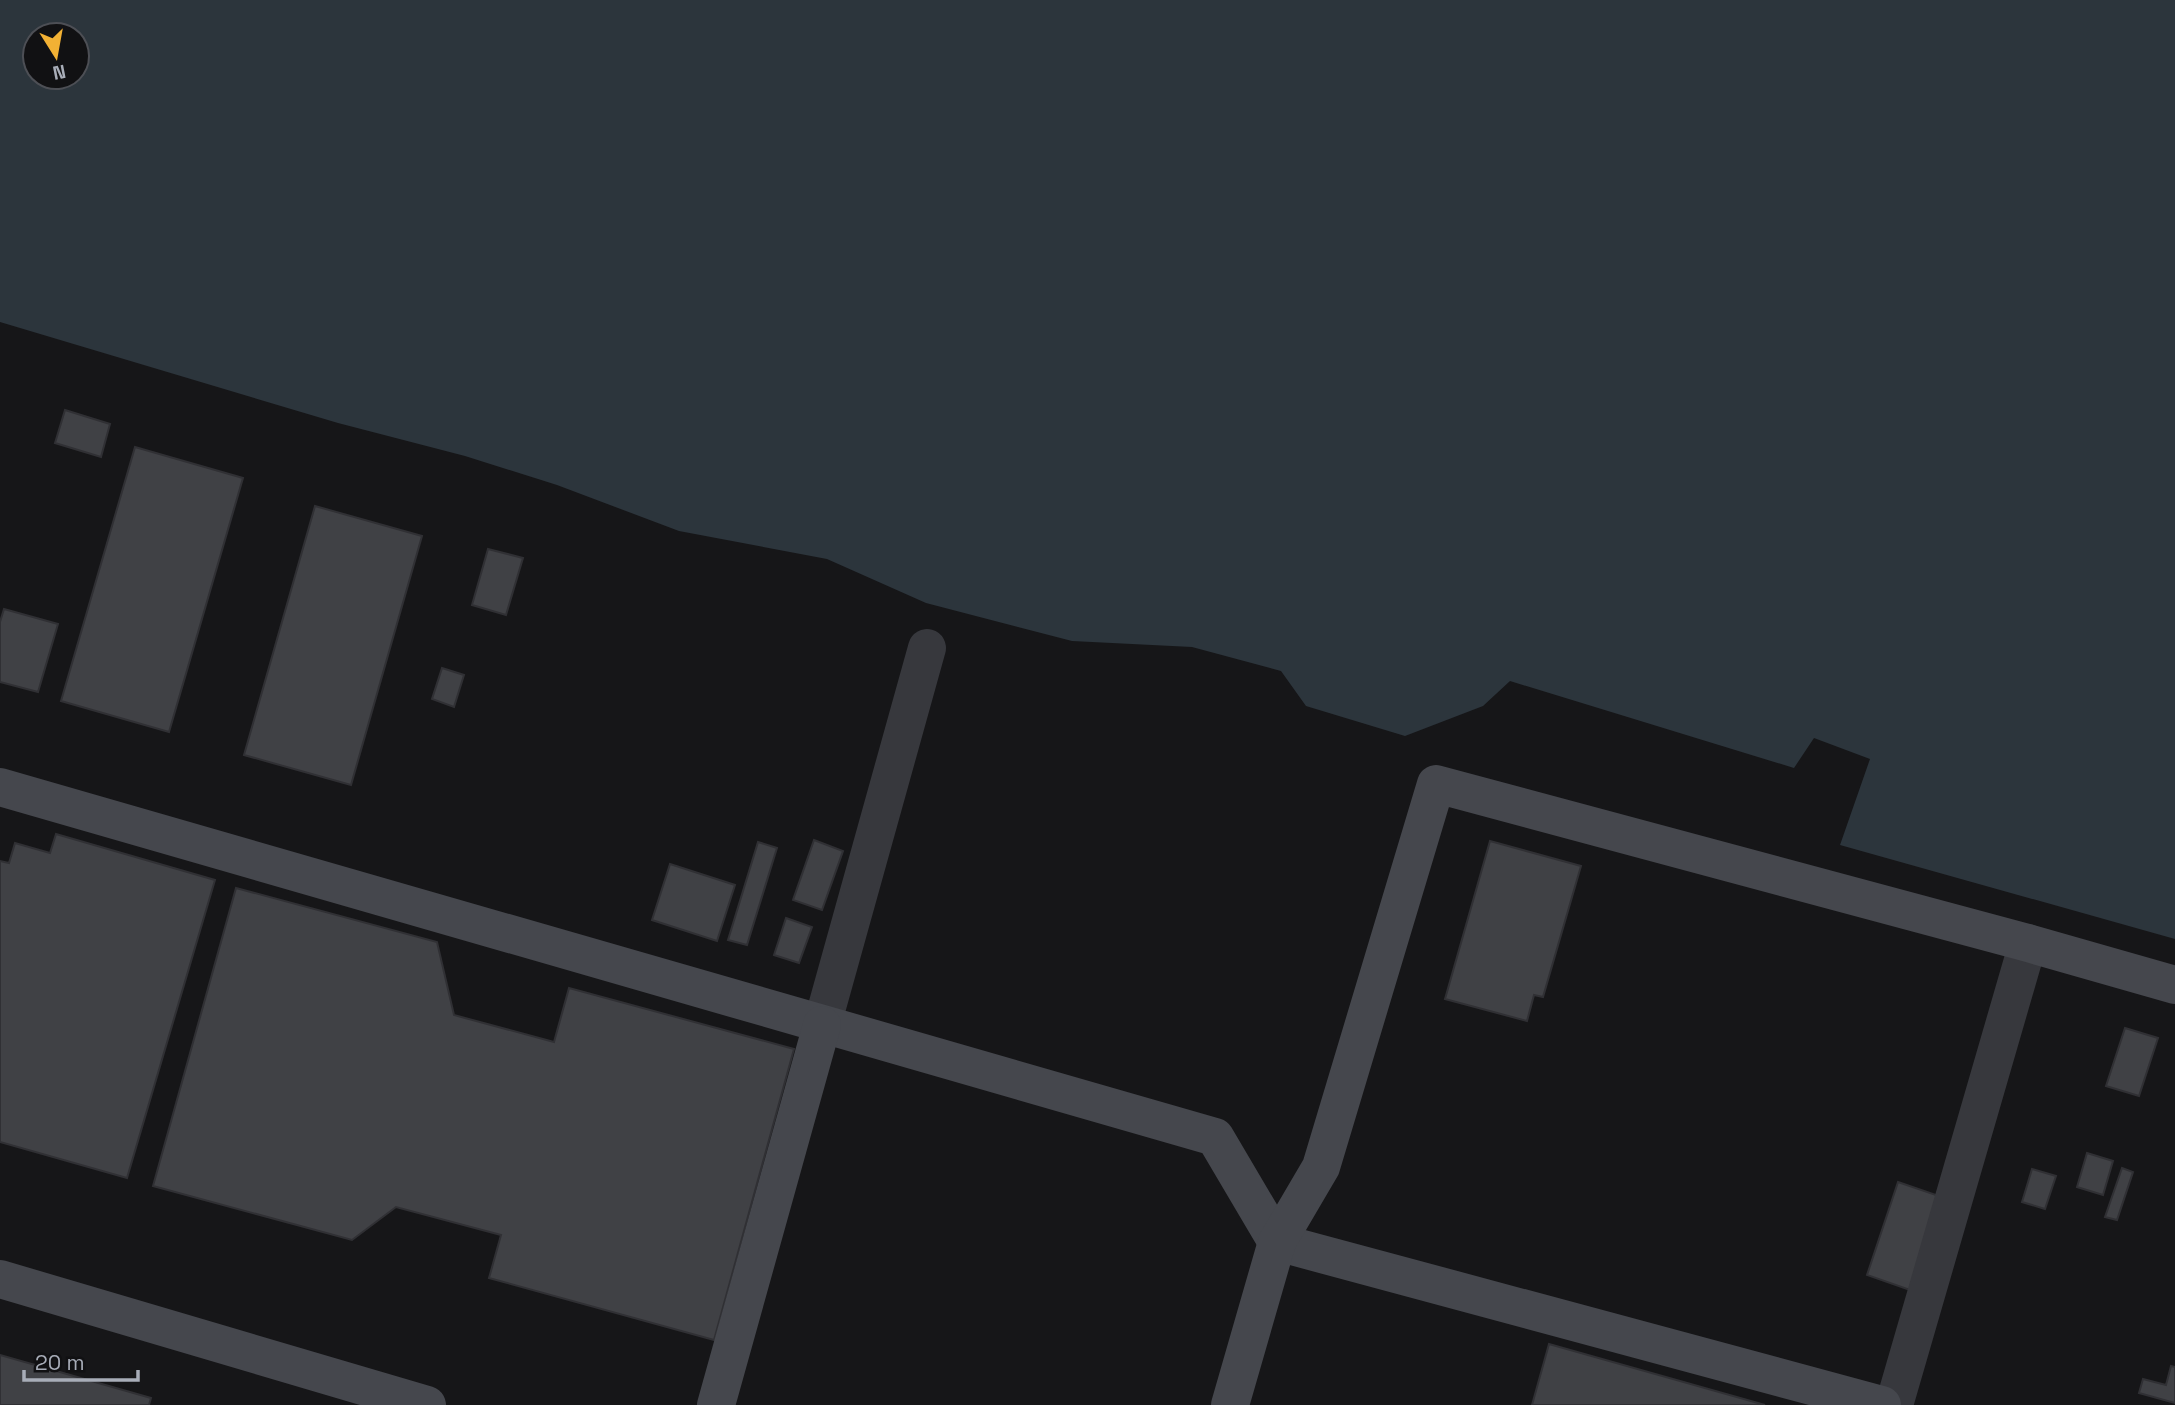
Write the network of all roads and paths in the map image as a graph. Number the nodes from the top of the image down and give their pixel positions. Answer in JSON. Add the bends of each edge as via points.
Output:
{"nodes":[{"id":1,"x":927,"y":648,"type":"dead end"},
{"id":2,"x":0,"y":788,"type":"edge"},
{"id":3,"x":2028,"y":943,"type":"junction"},
{"id":4,"x":2175,"y":985,"type":"edge"},
{"id":5,"x":822,"y":1025,"type":"junction"},
{"id":6,"x":1277,"y":1242,"type":"junction"},
{"id":7,"x":0,"y":1279,"type":"edge"},
{"id":8,"x":428,"y":1405,"type":"edge"},
{"id":9,"x":716,"y":1405,"type":"edge"},
{"id":10,"x":1230,"y":1405,"type":"edge"},
{"id":11,"x":1882,"y":1405,"type":"edge"},
{"id":12,"x":1895,"y":1405,"type":"edge"}],
"edges":[{"from":1,"to":5,"type":"street"},
{"from":2,"to":5,"type":"street"},
{"from":3,"to":4,"type":"street"},
{"from":3,"to":6,"type":"street","via":[[1436,784],[1321,1167]]},
{"from":3,"to":12,"type":"street"},
{"from":5,"to":6,"type":"street","via":[[1215,1138]]},
{"from":5,"to":9,"type":"street"},
{"from":6,"to":10,"type":"street"},
{"from":6,"to":11,"type":"street"},
{"from":7,"to":8,"type":"street"}]}
